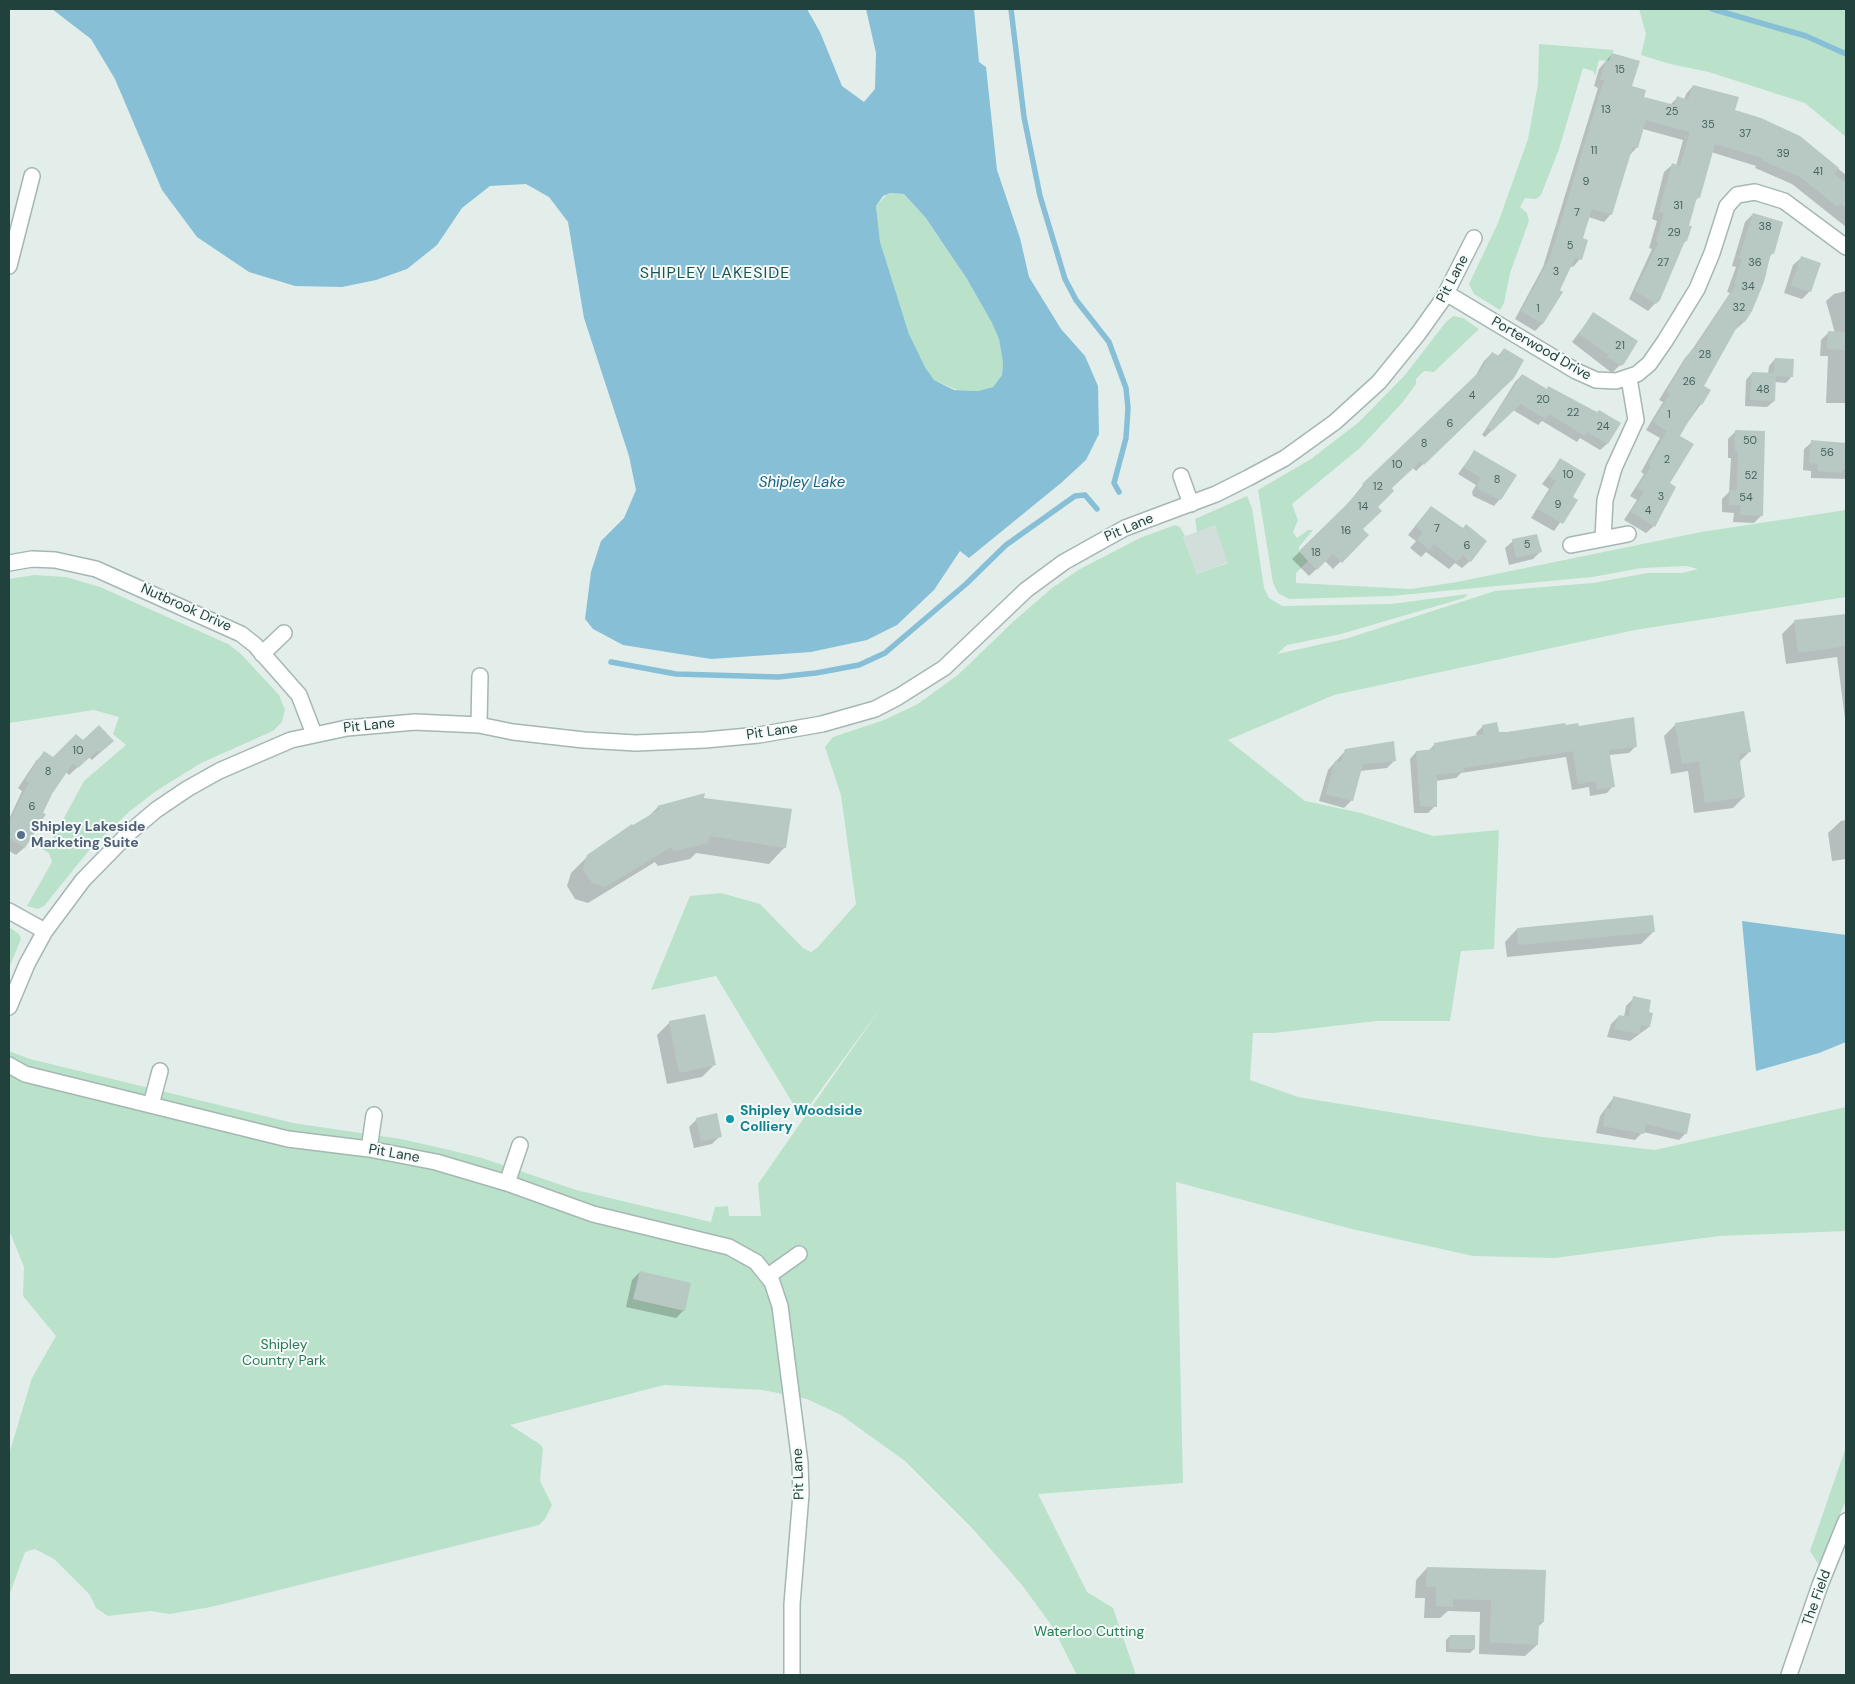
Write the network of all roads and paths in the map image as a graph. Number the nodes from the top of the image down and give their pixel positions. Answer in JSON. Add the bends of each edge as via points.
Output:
{"nodes":[{"id":1,"x":32,"y":176,"type":"dead end"},
{"id":2,"x":1474,"y":238,"type":"dead end"},
{"id":3,"x":1846,"y":247,"type":"edge"},
{"id":4,"x":9,"y":266,"type":"edge"},
{"id":5,"x":1446,"y":293,"type":"junction"},
{"id":6,"x":1629,"y":378,"type":"junction"},
{"id":7,"x":1180,"y":476,"type":"dead end"},
{"id":8,"x":1191,"y":504,"type":"junction"},
{"id":9,"x":1628,"y":534,"type":"dead end"},
{"id":10,"x":1603,"y":538,"type":"junction"},
{"id":11,"x":1571,"y":545,"type":"dead end"},
{"id":12,"x":9,"y":563,"type":"edge"},
{"id":13,"x":284,"y":633,"type":"dead end"},
{"id":14,"x":262,"y":654,"type":"junction"},
{"id":15,"x":480,"y":676,"type":"dead end"},
{"id":16,"x":479,"y":725,"type":"junction"},
{"id":17,"x":314,"y":734,"type":"junction"},
{"id":18,"x":9,"y":911,"type":"edge"},
{"id":19,"x":45,"y":931,"type":"junction"},
{"id":20,"x":9,"y":1007,"type":"edge"},
{"id":21,"x":9,"y":1066,"type":"edge"},
{"id":22,"x":160,"y":1071,"type":"dead end"},
{"id":23,"x":151,"y":1105,"type":"junction"},
{"id":24,"x":374,"y":1115,"type":"dead end"},
{"id":25,"x":520,"y":1145,"type":"dead end"},
{"id":26,"x":368,"y":1149,"type":"junction"},
{"id":27,"x":507,"y":1183,"type":"junction"},
{"id":28,"x":799,"y":1254,"type":"dead end"},
{"id":29,"x":768,"y":1276,"type":"junction"},
{"id":30,"x":1846,"y":1521,"type":"edge"},
{"id":31,"x":792,"y":1675,"type":"edge"},
{"id":32,"x":1789,"y":1675,"type":"edge"}],
"edges":[{"from":1,"to":4,"type":"street"},
{"from":2,"to":5,"type":"street","name":"Pit Lane"},
{"from":3,"to":6,"type":"street","name":"Porterwood Drive","via":[[1784,201],[1755,192],[1737,195],[1727,206],[1706,270],[1686,308],[1649,364]]},
{"from":5,"to":6,"type":"street","name":"Porterwood Drive","via":[[1588,377],[1607,382]]},
{"from":5,"to":8,"type":"street","name":"Pit Lane","via":[[1394,364],[1335,422],[1265,470]]},
{"from":6,"to":10,"type":"street","via":[[1636,420],[1614,468],[1605,500]]},
{"from":7,"to":8,"type":"street"},
{"from":8,"to":16,"type":"street","name":"Pit Lane","via":[[1125,528],[1064,562],[1026,590],[936,674],[892,700],[859,714],[801,729],[671,742],[584,740]]},
{"from":9,"to":10,"type":"street"},
{"from":10,"to":11,"type":"street"},
{"from":12,"to":14,"type":"street","name":"Nutbrook Drive","via":[[64,561],[106,572],[229,627],[246,637]]},
{"from":13,"to":14,"type":"street"},
{"from":14,"to":17,"type":"street","name":"Nutbrook Drive","via":[[299,695]]},
{"from":15,"to":16,"type":"street"},
{"from":16,"to":17,"type":"street","name":"Pit Lane","via":[[399,723]]},
{"from":17,"to":19,"type":"street","name":"Pit Lane","via":[[276,746],[219,771],[156,810],[83,880]]},
{"from":18,"to":19,"type":"street"},
{"from":19,"to":20,"type":"street","name":"Pit Lane"},
{"from":21,"to":23,"type":"street","name":"Pit Lane","via":[[25,1074]]},
{"from":22,"to":23,"type":"street"},
{"from":23,"to":26,"type":"street","name":"Pit Lane","via":[[288,1139]]},
{"from":24,"to":26,"type":"street"},
{"from":25,"to":27,"type":"street"},
{"from":26,"to":27,"type":"street","name":"Pit Lane","via":[[436,1162]]},
{"from":27,"to":29,"type":"street","name":"Pit Lane","via":[[593,1214],[729,1246],[748,1257]]},
{"from":28,"to":29,"type":"street"},
{"from":29,"to":31,"type":"street","name":"Pit Lane","via":[[780,1306],[800,1463],[801,1494],[791,1623]]},
{"from":30,"to":32,"type":"street","name":"The Field"}]}
